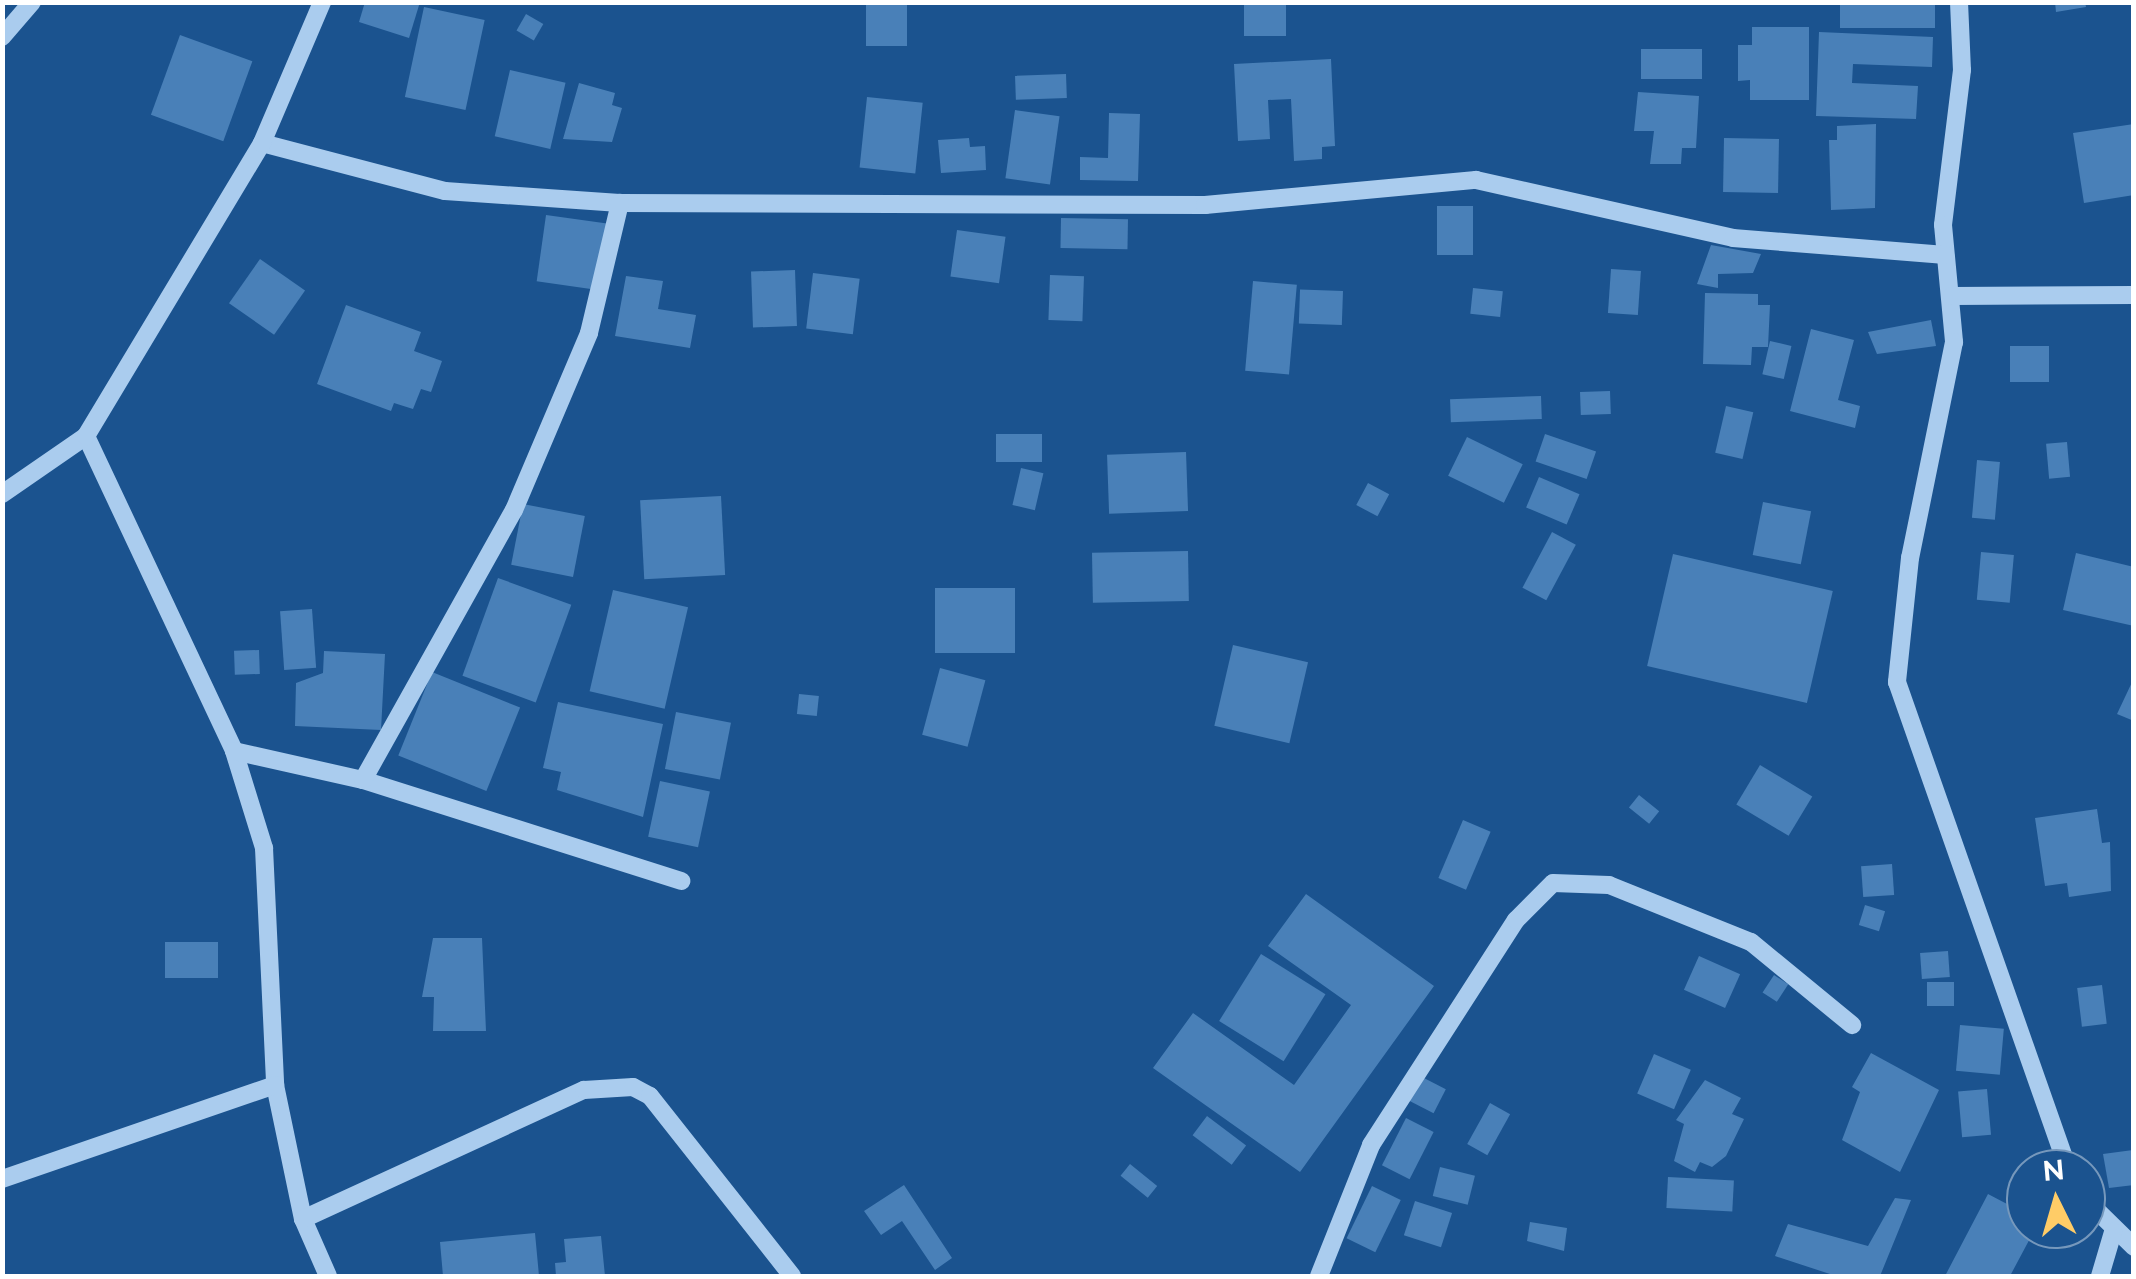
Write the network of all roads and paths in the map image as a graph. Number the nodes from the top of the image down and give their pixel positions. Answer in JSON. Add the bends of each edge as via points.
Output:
{"nodes":[{"id":1,"x":32,"y":2,"type":"edge"},
{"id":2,"x":322,"y":2,"type":"edge"},
{"id":3,"x":1959,"y":2,"type":"edge"},
{"id":4,"x":2,"y":37,"type":"edge"},
{"id":5,"x":262,"y":143,"type":"junction"},
{"id":6,"x":620,"y":203,"type":"junction"},
{"id":7,"x":1945,"y":255,"type":"junction"},
{"id":8,"x":2134,"y":295,"type":"edge"},
{"id":9,"x":1952,"y":296,"type":"junction"},
{"id":10,"x":86,"y":436,"type":"junction"},
{"id":11,"x":2,"y":494,"type":"edge"},
{"id":12,"x":234,"y":751,"type":"junction"},
{"id":13,"x":363,"y":780,"type":"junction"},
{"id":14,"x":681,"y":881,"type":"dead end"},
{"id":15,"x":1852,"y":1025,"type":"dead end"},
{"id":16,"x":275,"y":1085,"type":"junction"},
{"id":17,"x":2061,"y":1149,"type":"edge"},
{"id":18,"x":2,"y":1179,"type":"edge"},
{"id":19,"x":304,"y":1219,"type":"junction"},
{"id":20,"x":2106,"y":1224,"type":"edge"},
{"id":21,"x":2113,"y":1232,"type":"junction"},
{"id":22,"x":2134,"y":1247,"type":"edge"},
{"id":23,"x":328,"y":1276,"type":"edge"},
{"id":24,"x":792,"y":1276,"type":"edge"},
{"id":25,"x":1320,"y":1276,"type":"edge"},
{"id":26,"x":2100,"y":1276,"type":"edge"}],
"edges":[{"from":1,"to":4,"type":"street"},
{"from":2,"to":5,"type":"street"},
{"from":3,"to":7,"type":"street","via":[[1962,70]]},
{"from":5,"to":6,"type":"street","via":[[445,191]]},
{"from":5,"to":10,"type":"street"},
{"from":6,"to":7,"type":"street","via":[[1205,205],[1476,180],[1733,238]]},
{"from":6,"to":13,"type":"street","via":[[590,333],[514,510]]},
{"from":7,"to":9,"type":"street"},
{"from":8,"to":9,"type":"street"},
{"from":9,"to":17,"type":"street","via":[[1954,342],[1910,558],[1898,682]]},
{"from":10,"to":11,"type":"street"},
{"from":10,"to":12,"type":"street"},
{"from":12,"to":13,"type":"street"},
{"from":12,"to":16,"type":"street","via":[[264,848]]},
{"from":13,"to":14,"type":"street"},
{"from":15,"to":25,"type":"street","via":[[1751,942],[1608,885],[1553,883],[1516,920],[1379,1132]]},
{"from":16,"to":18,"type":"street"},
{"from":16,"to":19,"type":"street"},
{"from":19,"to":23,"type":"street"},
{"from":19,"to":24,"type":"street","via":[[584,1090],[634,1087],[650,1096]]},
{"from":20,"to":21,"type":"street"},
{"from":21,"to":22,"type":"street"},
{"from":21,"to":26,"type":"street"}]}
